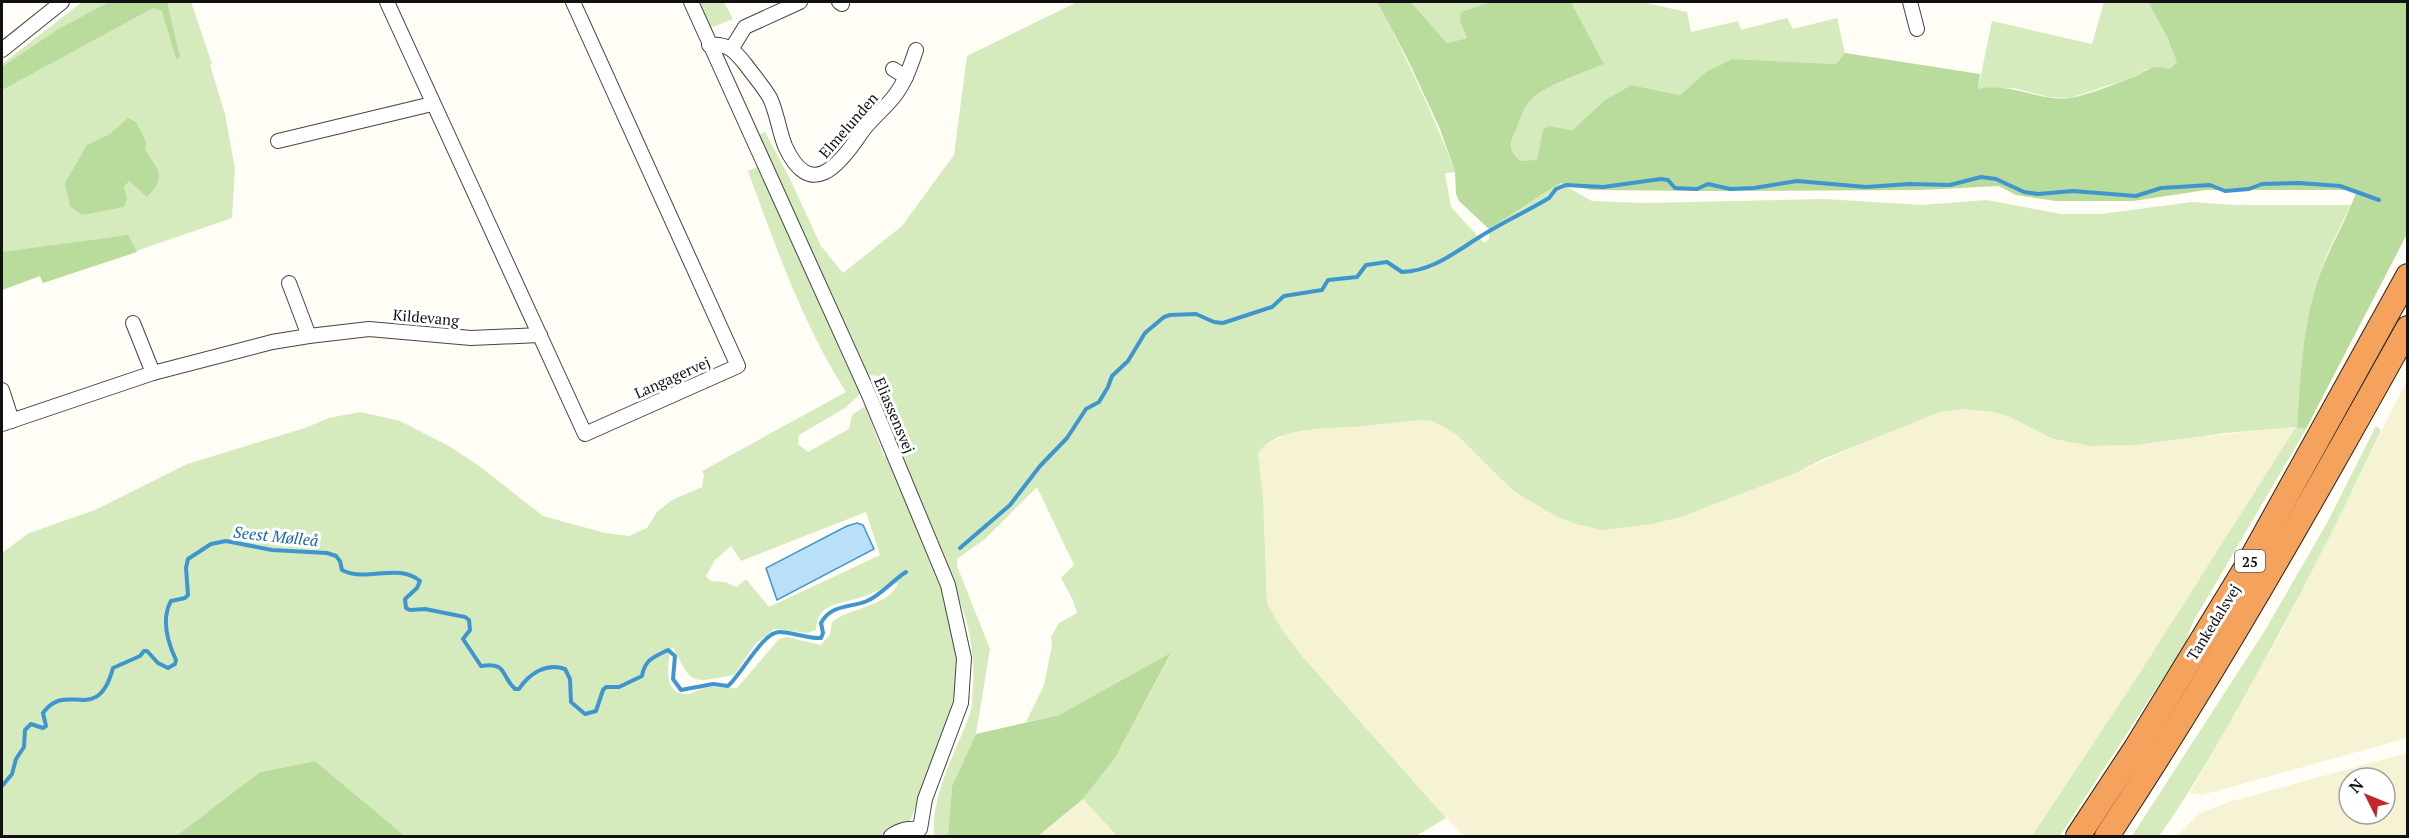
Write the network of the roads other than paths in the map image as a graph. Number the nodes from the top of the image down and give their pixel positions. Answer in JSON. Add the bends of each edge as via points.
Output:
{"nodes":[{"id":1,"x":62,"y":2,"type":"edge"},
{"id":2,"x":387,"y":2,"type":"edge"},
{"id":3,"x":573,"y":2,"type":"edge"},
{"id":4,"x":691,"y":2,"type":"edge"},
{"id":5,"x":800,"y":2,"type":"edge"},
{"id":6,"x":1910,"y":2,"type":"edge"},
{"id":7,"x":1917,"y":29,"type":"dead end"},
{"id":8,"x":709,"y":45,"type":"junction"},
{"id":9,"x":732,"y":48,"type":"junction"},
{"id":10,"x":2,"y":50,"type":"edge"},
{"id":11,"x":916,"y":50,"type":"dead end"},
{"id":12,"x":893,"y":69,"type":"dead end"},
{"id":13,"x":906,"y":76,"type":"junction"},
{"id":14,"x":432,"y":104,"type":"junction"},
{"id":15,"x":278,"y":141,"type":"dead end"},
{"id":16,"x":2408,"y":276,"type":"edge"},
{"id":17,"x":289,"y":283,"type":"dead end"},
{"id":18,"x":133,"y":322,"type":"dead end"},
{"id":19,"x":2408,"y":328,"type":"edge"},
{"id":20,"x":540,"y":335,"type":"junction"},
{"id":21,"x":309,"y":336,"type":"junction"},
{"id":22,"x":153,"y":373,"type":"junction"},
{"id":23,"x":2,"y":390,"type":"edge"},
{"id":24,"x":7,"y":423,"type":"edge"},
{"id":25,"x":921,"y":833,"type":"edge"},
{"id":26,"x":891,"y":837,"type":"edge"},
{"id":27,"x":2078,"y":837,"type":"edge"},
{"id":28,"x":2107,"y":837,"type":"edge"}],
"edges":[{"from":1,"to":10,"type":"street"},
{"from":2,"to":14,"type":"street","name":"Langagervej"},
{"from":3,"to":20,"type":"street","name":"Langagervej","via":[[738,366],[585,434]]},
{"from":4,"to":8,"type":"street","name":"Eliassensvej"},
{"from":5,"to":9,"type":"street","via":[[746,27]]},
{"from":6,"to":7,"type":"street"},
{"from":8,"to":9,"type":"street"},
{"from":8,"to":25,"type":"street","name":"Eliassensvej","via":[[869,394],[948,585],[964,658],[961,704],[926,799]]},
{"from":9,"to":13,"type":"street","name":"Elmelunden","via":[[770,100],[793,162],[810,175],[831,170],[845,157]]},
{"from":11,"to":13,"type":"street","name":"Elmelunden"},
{"from":12,"to":13,"type":"street"},
{"from":14,"to":15,"type":"street"},
{"from":14,"to":20,"type":"street","name":"Langagervej"},
{"from":16,"to":27,"type":"highway","name":"Tankedalsvej","number":"25","via":[[2249,563]]},
{"from":17,"to":21,"type":"street"},
{"from":18,"to":22,"type":"street"},
{"from":19,"to":28,"type":"highway","name":"Tankedalsvej","number":"25","via":[[2314,499]]},
{"from":20,"to":21,"type":"street","name":"Kildevang","via":[[471,338],[369,329]]},
{"from":21,"to":22,"type":"street","name":"Kildevang"},
{"from":22,"to":24,"type":"street","name":"Kildevang"},
{"from":23,"to":24,"type":"street","name":"Kildevang"},
{"from":25,"to":26,"type":"street","name":"Eliassensvej","via":[[909,828]]}]}
